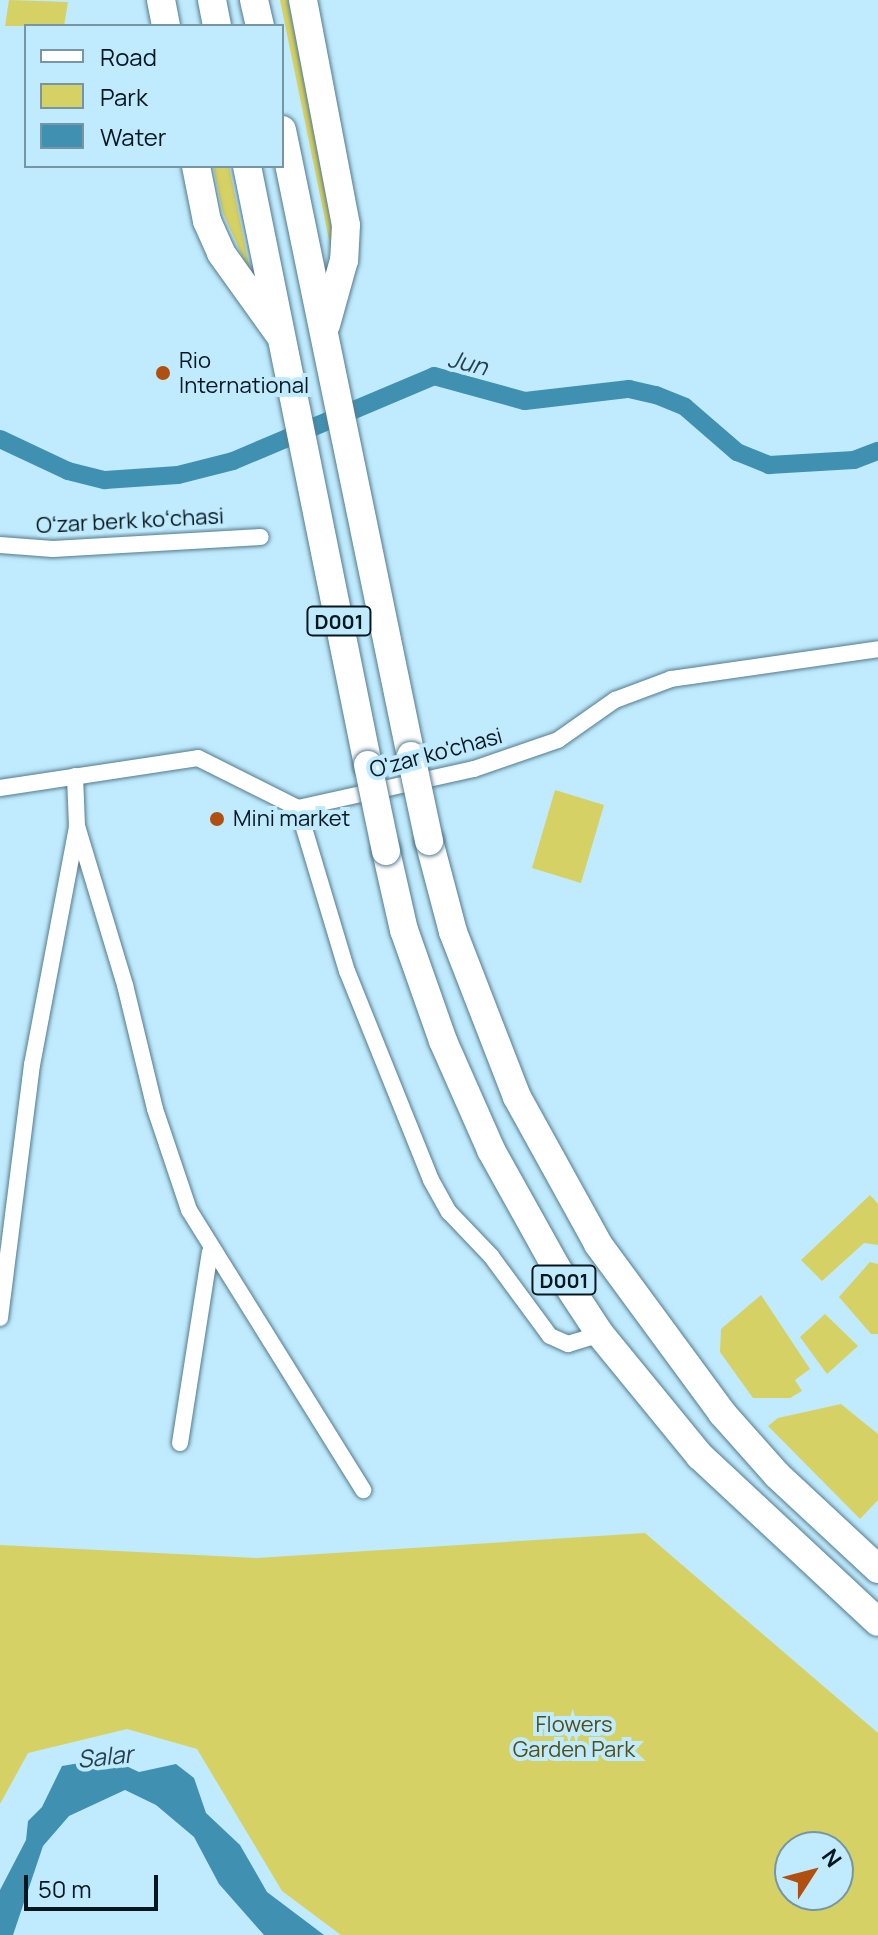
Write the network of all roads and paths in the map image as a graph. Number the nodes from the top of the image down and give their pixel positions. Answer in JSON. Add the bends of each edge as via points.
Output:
{"nodes":[{"id":1,"x":161,"y":0,"type":"edge"},
{"id":2,"x":212,"y":0,"type":"edge"},
{"id":3,"x":254,"y":0,"type":"edge"},
{"id":4,"x":303,"y":0,"type":"edge"},
{"id":5,"x":166,"y":24,"type":"edge"},
{"id":6,"x":217,"y":24,"type":"edge"},
{"id":7,"x":260,"y":24,"type":"edge"},
{"id":8,"x":284,"y":139,"type":"edge"},
{"id":9,"x":196,"y":168,"type":"edge"},
{"id":10,"x":247,"y":168,"type":"edge"},
{"id":11,"x":325,"y":330,"type":"junction"},
{"id":12,"x":282,"y":338,"type":"junction"},
{"id":13,"x":261,"y":537,"type":"dead end"},
{"id":14,"x":0,"y":545,"type":"edge"},
{"id":15,"x":878,"y":649,"type":"edge"},
{"id":16,"x":75,"y":776,"type":"junction"},
{"id":17,"x":0,"y":788,"type":"edge"},
{"id":18,"x":298,"y":808,"type":"junction"},
{"id":19,"x":77,"y":826,"type":"junction"},
{"id":20,"x":210,"y":1252,"type":"junction"},
{"id":21,"x":0,"y":1318,"type":"edge"},
{"id":22,"x":600,"y":1334,"type":"junction"},
{"id":23,"x":180,"y":1443,"type":"dead end"},
{"id":24,"x":363,"y":1490,"type":"dead end"},
{"id":25,"x":878,"y":1569,"type":"edge"},
{"id":26,"x":878,"y":1622,"type":"edge"}],
"edges":[{"from":1,"to":5,"type":"highway"},
{"from":2,"to":6,"type":"highway"},
{"from":3,"to":7,"type":"highway"},
{"from":4,"to":11,"type":"highway","via":[[346,225],[344,260]]},
{"from":8,"to":11,"type":"highway","number":"D001"},
{"from":9,"to":12,"type":"highway","via":[[207,221],[221,253]]},
{"from":10,"to":12,"type":"highway"},
{"from":11,"to":25,"type":"highway","number":"D001","bridge":true,"via":[[349,469],[429,841],[453,932],[517,1097],[598,1244],[672,1352],[777,1475]]},
{"from":12,"to":22,"type":"highway","number":"D001","bridge":true,"via":[[409,944],[466,1096],[556,1267]]},
{"from":13,"to":14,"type":"street","name":"Oʻzar berk koʻchasi","via":[[53,549]]},
{"from":15,"to":18,"type":"street","name":"O'zar ko'chasi","via":[[671,679],[615,700],[558,740],[488,764]]},
{"from":16,"to":17,"type":"street"},
{"from":16,"to":18,"type":"street","via":[[198,758]]},
{"from":16,"to":19,"type":"street"},
{"from":18,"to":22,"type":"street","via":[[347,971],[431,1180],[449,1212],[491,1256],[550,1336],[568,1344]]},
{"from":19,"to":20,"type":"street","via":[[172,1168]]},
{"from":19,"to":21,"type":"street","via":[[32,1065]]},
{"from":20,"to":23,"type":"street"},
{"from":20,"to":24,"type":"street"},
{"from":22,"to":26,"type":"highway","number":"D001","via":[[700,1456]]}]}
